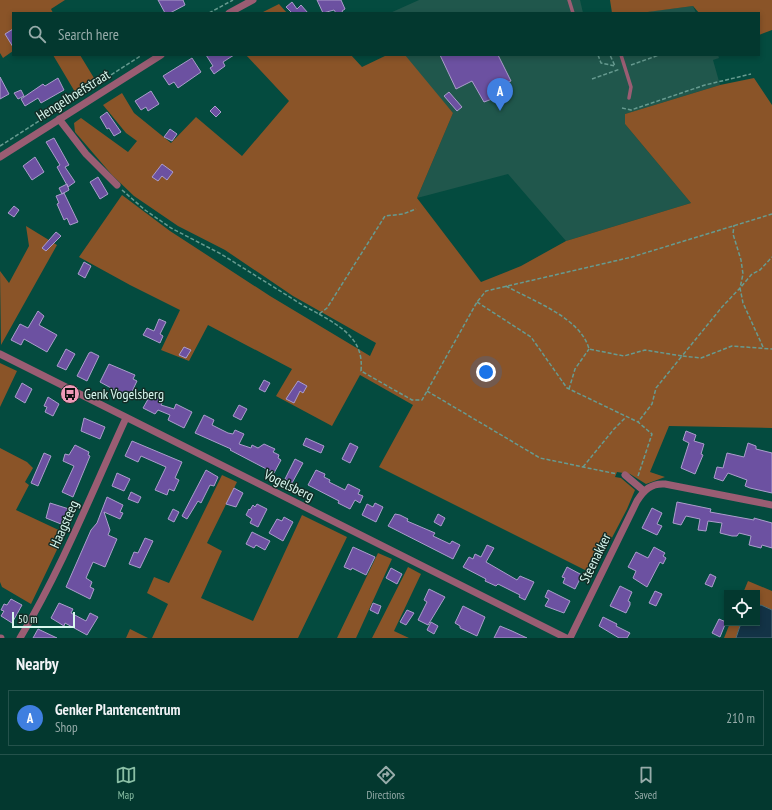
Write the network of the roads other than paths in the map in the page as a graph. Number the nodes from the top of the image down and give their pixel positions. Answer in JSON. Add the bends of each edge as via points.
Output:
{"nodes":[{"id":1,"x":253,"y":0,"type":"edge"},
{"id":2,"x":569,"y":0,"type":"edge"},
{"id":3,"x":231,"y":12,"type":"edge"},
{"id":4,"x":574,"y":12,"type":"edge"},
{"id":5,"x":159,"y":56,"type":"edge"},
{"id":6,"x":621,"y":56,"type":"edge"},
{"id":7,"x":630,"y":98,"type":"dead end"},
{"id":8,"x":59,"y":119,"type":"junction"},
{"id":9,"x":0,"y":157,"type":"edge"},
{"id":10,"x":116,"y":185,"type":"road end"},
{"id":11,"x":0,"y":354,"type":"edge"},
{"id":12,"x":126,"y":418,"type":"junction"},
{"id":13,"x":625,"y":476,"type":"road end"},
{"id":14,"x":644,"y":491,"type":"junction"},
{"id":15,"x":772,"y":505,"type":"edge"},
{"id":16,"x":20,"y":638,"type":"edge"},
{"id":17,"x":566,"y":638,"type":"edge"},
{"id":18,"x":570,"y":638,"type":"edge"}],
"edges":[{"from":1,"to":3,"type":"street"},
{"from":2,"to":4,"type":"lane"},
{"from":5,"to":8,"type":"street","name":"Hengelhoefstraat"},
{"from":6,"to":7,"type":"lane","via":[[631,87]]},
{"from":8,"to":9,"type":"street","name":"Hengelhoefstraat"},
{"from":8,"to":10,"type":"street","via":[[86,154]]},
{"from":11,"to":12,"type":"street","name":"Vogelsberg"},
{"from":12,"to":16,"type":"street","name":"Haagsteeg","via":[[48,591]]},
{"from":12,"to":17,"type":"street","name":"Vogelsberg"},
{"from":13,"to":14,"type":"street"},
{"from":14,"to":15,"type":"street","via":[[652,485],[665,484]]},
{"from":14,"to":18,"type":"street","name":"Steenakker","via":[[636,501]]}]}
